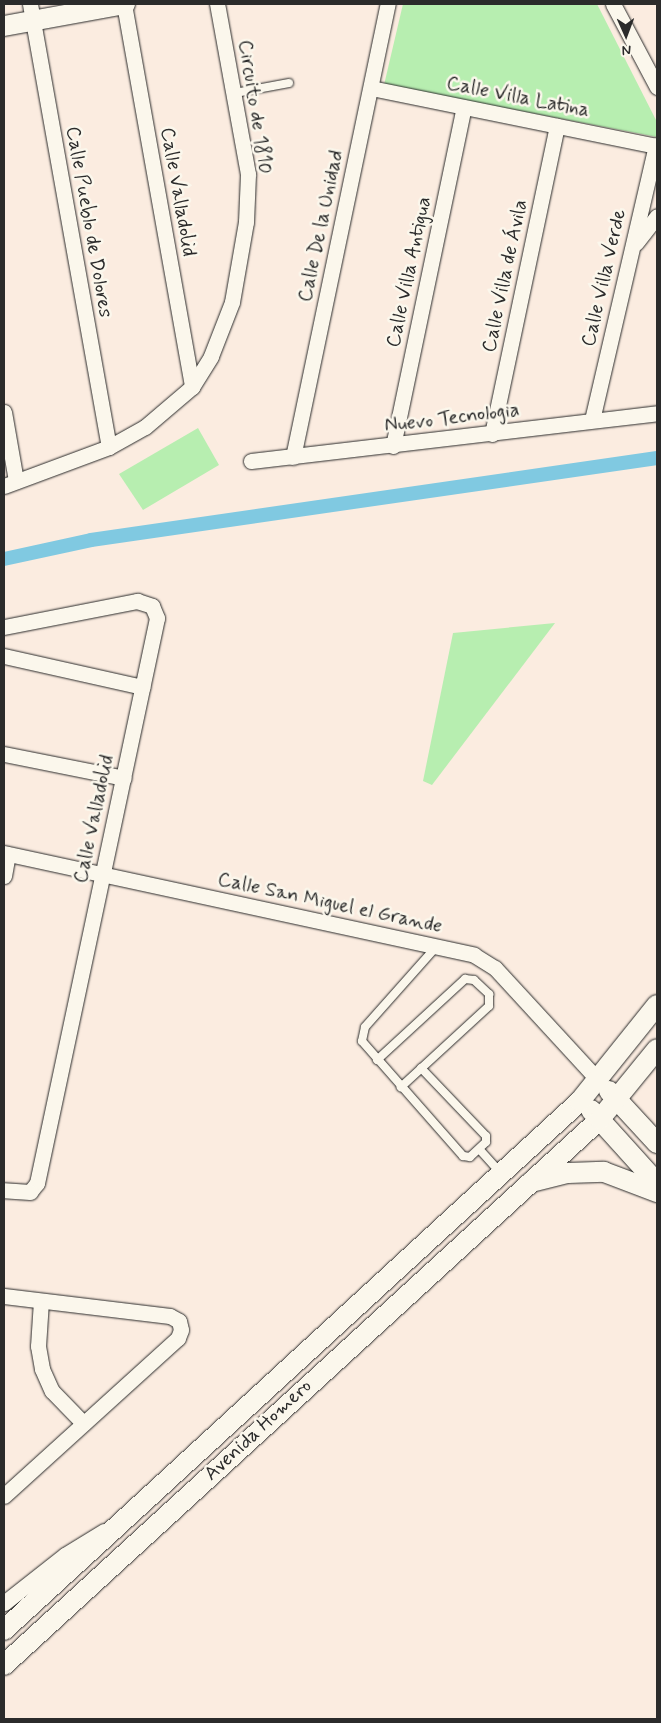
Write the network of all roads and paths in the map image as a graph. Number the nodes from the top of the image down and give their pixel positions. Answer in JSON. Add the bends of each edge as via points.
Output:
{"nodes":[{"id":1,"x":124,"y":4,"type":"edge"},
{"id":2,"x":217,"y":4,"type":"edge"},
{"id":3,"x":388,"y":4,"type":"edge"},
{"id":4,"x":616,"y":5,"type":"edge"},
{"id":5,"x":31,"y":12,"type":"edge"},
{"id":6,"x":4,"y":26,"type":"edge"},
{"id":7,"x":289,"y":83,"type":"dead end"},
{"id":8,"x":657,"y":87,"type":"edge"},
{"id":9,"x":371,"y":88,"type":"junction"},
{"id":10,"x":235,"y":93,"type":"junction"},
{"id":11,"x":464,"y":107,"type":"junction"},
{"id":12,"x":557,"y":126,"type":"junction"},
{"id":13,"x":657,"y":146,"type":"edge"},
{"id":14,"x":657,"y":216,"type":"edge"},
{"id":15,"x":632,"y":249,"type":"junction"},
{"id":16,"x":192,"y":388,"type":"junction"},
{"id":17,"x":4,"y":412,"type":"edge"},
{"id":18,"x":657,"y":413,"type":"edge"},
{"id":19,"x":592,"y":420,"type":"junction"},
{"id":20,"x":492,"y":434,"type":"junction"},
{"id":21,"x":393,"y":446,"type":"junction"},
{"id":22,"x":110,"y":447,"type":"junction"},
{"id":23,"x":293,"y":457,"type":"junction"},
{"id":24,"x":251,"y":461,"type":"dead end"},
{"id":25,"x":10,"y":483,"type":"edge"},
{"id":26,"x":4,"y":627,"type":"edge"},
{"id":27,"x":4,"y":656,"type":"edge"},
{"id":28,"x":143,"y":687,"type":"junction"},
{"id":29,"x":4,"y":754,"type":"edge"},
{"id":30,"x":124,"y":778,"type":"junction"},
{"id":31,"x":6,"y":853,"type":"edge"},
{"id":32,"x":103,"y":875,"type":"junction"},
{"id":33,"x":4,"y":876,"type":"edge"},
{"id":34,"x":437,"y":947,"type":"junction"},
{"id":35,"x":657,"y":1005,"type":"edge"},
{"id":36,"x":657,"y":1049,"type":"edge"},
{"id":37,"x":377,"y":1060,"type":"junction"},
{"id":38,"x":421,"y":1068,"type":"junction"},
{"id":39,"x":598,"y":1080,"type":"junction"},
{"id":40,"x":400,"y":1087,"type":"junction"},
{"id":41,"x":580,"y":1100,"type":"junction"},
{"id":42,"x":619,"y":1100,"type":"junction"},
{"id":43,"x":600,"y":1119,"type":"junction"},
{"id":44,"x":657,"y":1142,"type":"edge"},
{"id":45,"x":480,"y":1150,"type":"junction"},
{"id":46,"x":501,"y":1173,"type":"junction"},
{"id":47,"x":657,"y":1183,"type":"edge"},
{"id":48,"x":4,"y":1190,"type":"edge"},
{"id":49,"x":520,"y":1190,"type":"junction"},
{"id":50,"x":657,"y":1192,"type":"edge"},
{"id":51,"x":4,"y":1296,"type":"edge"},
{"id":52,"x":41,"y":1301,"type":"junction"},
{"id":53,"x":83,"y":1423,"type":"junction"},
{"id":54,"x":4,"y":1495,"type":"edge"},
{"id":55,"x":122,"y":1521,"type":"junction"},
{"id":56,"x":4,"y":1603,"type":"edge"},
{"id":57,"x":4,"y":1630,"type":"edge"},
{"id":58,"x":4,"y":1665,"type":"edge"}],
"edges":[{"from":1,"to":5,"type":"main road"},
{"from":1,"to":16,"type":"street","name":"Calle Valladolid"},
{"from":2,"to":10,"type":"street","name":"Circuito de 1810"},
{"from":3,"to":9,"type":"street","name":"Calle De la Unidad"},
{"from":4,"to":8,"type":"street"},
{"from":5,"to":6,"type":"main road"},
{"from":5,"to":22,"type":"street","name":"Calle Pueblo de Dolores"},
{"from":7,"to":10,"type":"lane"},
{"from":9,"to":11,"type":"street","name":"Calle Villa Latina"},
{"from":9,"to":23,"type":"street","name":"Calle De la Unidad"},
{"from":10,"to":16,"type":"street","name":"Circuito de 1810","via":[[248,174],[240,263],[223,327]]},
{"from":11,"to":12,"type":"street","name":"Calle Villa Latina"},
{"from":11,"to":21,"type":"street","name":"Calle Villa Antigua"},
{"from":12,"to":13,"type":"street","name":"Calle Villa Latina"},
{"from":12,"to":20,"type":"street","name":"Calle Villa de Ávila"},
{"from":13,"to":15,"type":"street","name":"Calle Villa Verde"},
{"from":14,"to":15,"type":"street"},
{"from":15,"to":19,"type":"street","name":"Calle Villa Verde"},
{"from":16,"to":22,"type":"street","via":[[145,427]]},
{"from":17,"to":25,"type":"street"},
{"from":18,"to":19,"type":"street","name":"Nuevo Tecnologia"},
{"from":19,"to":20,"type":"street","name":"Nuevo Tecnologia"},
{"from":20,"to":21,"type":"street","name":"Nuevo Tecnologia"},
{"from":21,"to":23,"type":"street","name":"Nuevo Tecnologia"},
{"from":22,"to":25,"type":"street"},
{"from":23,"to":24,"type":"street","name":"Nuevo Tecnologia"},
{"from":26,"to":28,"type":"street","name":"Calle Valladolid","via":[[137,601],[148,603],[157,618]]},
{"from":27,"to":28,"type":"street"},
{"from":28,"to":30,"type":"street","name":"Calle Valladolid"},
{"from":29,"to":30,"type":"street"},
{"from":30,"to":32,"type":"street","name":"Calle Valladolid"},
{"from":31,"to":32,"type":"street","name":"Calle San Miguel el Grande"},
{"from":31,"to":33,"type":"street"},
{"from":32,"to":34,"type":"street","name":"Calle San Miguel el Grande"},
{"from":32,"to":48,"type":"street","name":"Calle Valladolid","via":[[34,1190],[26,1193]]},
{"from":34,"to":37,"type":"lane","via":[[365,1028],[362,1041]]},
{"from":34,"to":39,"type":"street","name":"Calle San Miguel el Grande","via":[[474,955],[488,962]]},
{"from":35,"to":39,"type":"main road"},
{"from":36,"to":42,"type":"main road"},
{"from":37,"to":38,"type":"lane","via":[[465,980],[474,980],[489,994],[489,1006]]},
{"from":37,"to":40,"type":"lane"},
{"from":38,"to":40,"type":"lane"},
{"from":38,"to":45,"type":"lane","via":[[486,1136]]},
{"from":39,"to":41,"type":"main road","name":"Avenida Homero"},
{"from":39,"to":42,"type":"main road"},
{"from":40,"to":45,"type":"lane","via":[[463,1156],[470,1157]]},
{"from":41,"to":43,"type":"main road"},
{"from":41,"to":46,"type":"main road","name":"Avenida Homero"},
{"from":42,"to":43,"type":"main road","name":"Avenida Homero"},
{"from":42,"to":44,"type":"main road"},
{"from":43,"to":47,"type":"main road"},
{"from":43,"to":49,"type":"main road","name":"Avenida Homero"},
{"from":45,"to":46,"type":"lane"},
{"from":46,"to":55,"type":"main road","name":"Avenida Homero"},
{"from":49,"to":50,"type":"main road","via":[[568,1173],[604,1172]]},
{"from":49,"to":58,"type":"main road","name":"Avenida Homero"},
{"from":51,"to":52,"type":"street"},
{"from":52,"to":53,"type":"street","via":[[38,1346],[42,1369],[52,1391]]},
{"from":52,"to":53,"type":"street","via":[[170,1316],[180,1326],[178,1338]]},
{"from":53,"to":54,"type":"street"},
{"from":55,"to":56,"type":"street","via":[[76,1547]]},
{"from":55,"to":57,"type":"main road","name":"Avenida Homero"}]}
